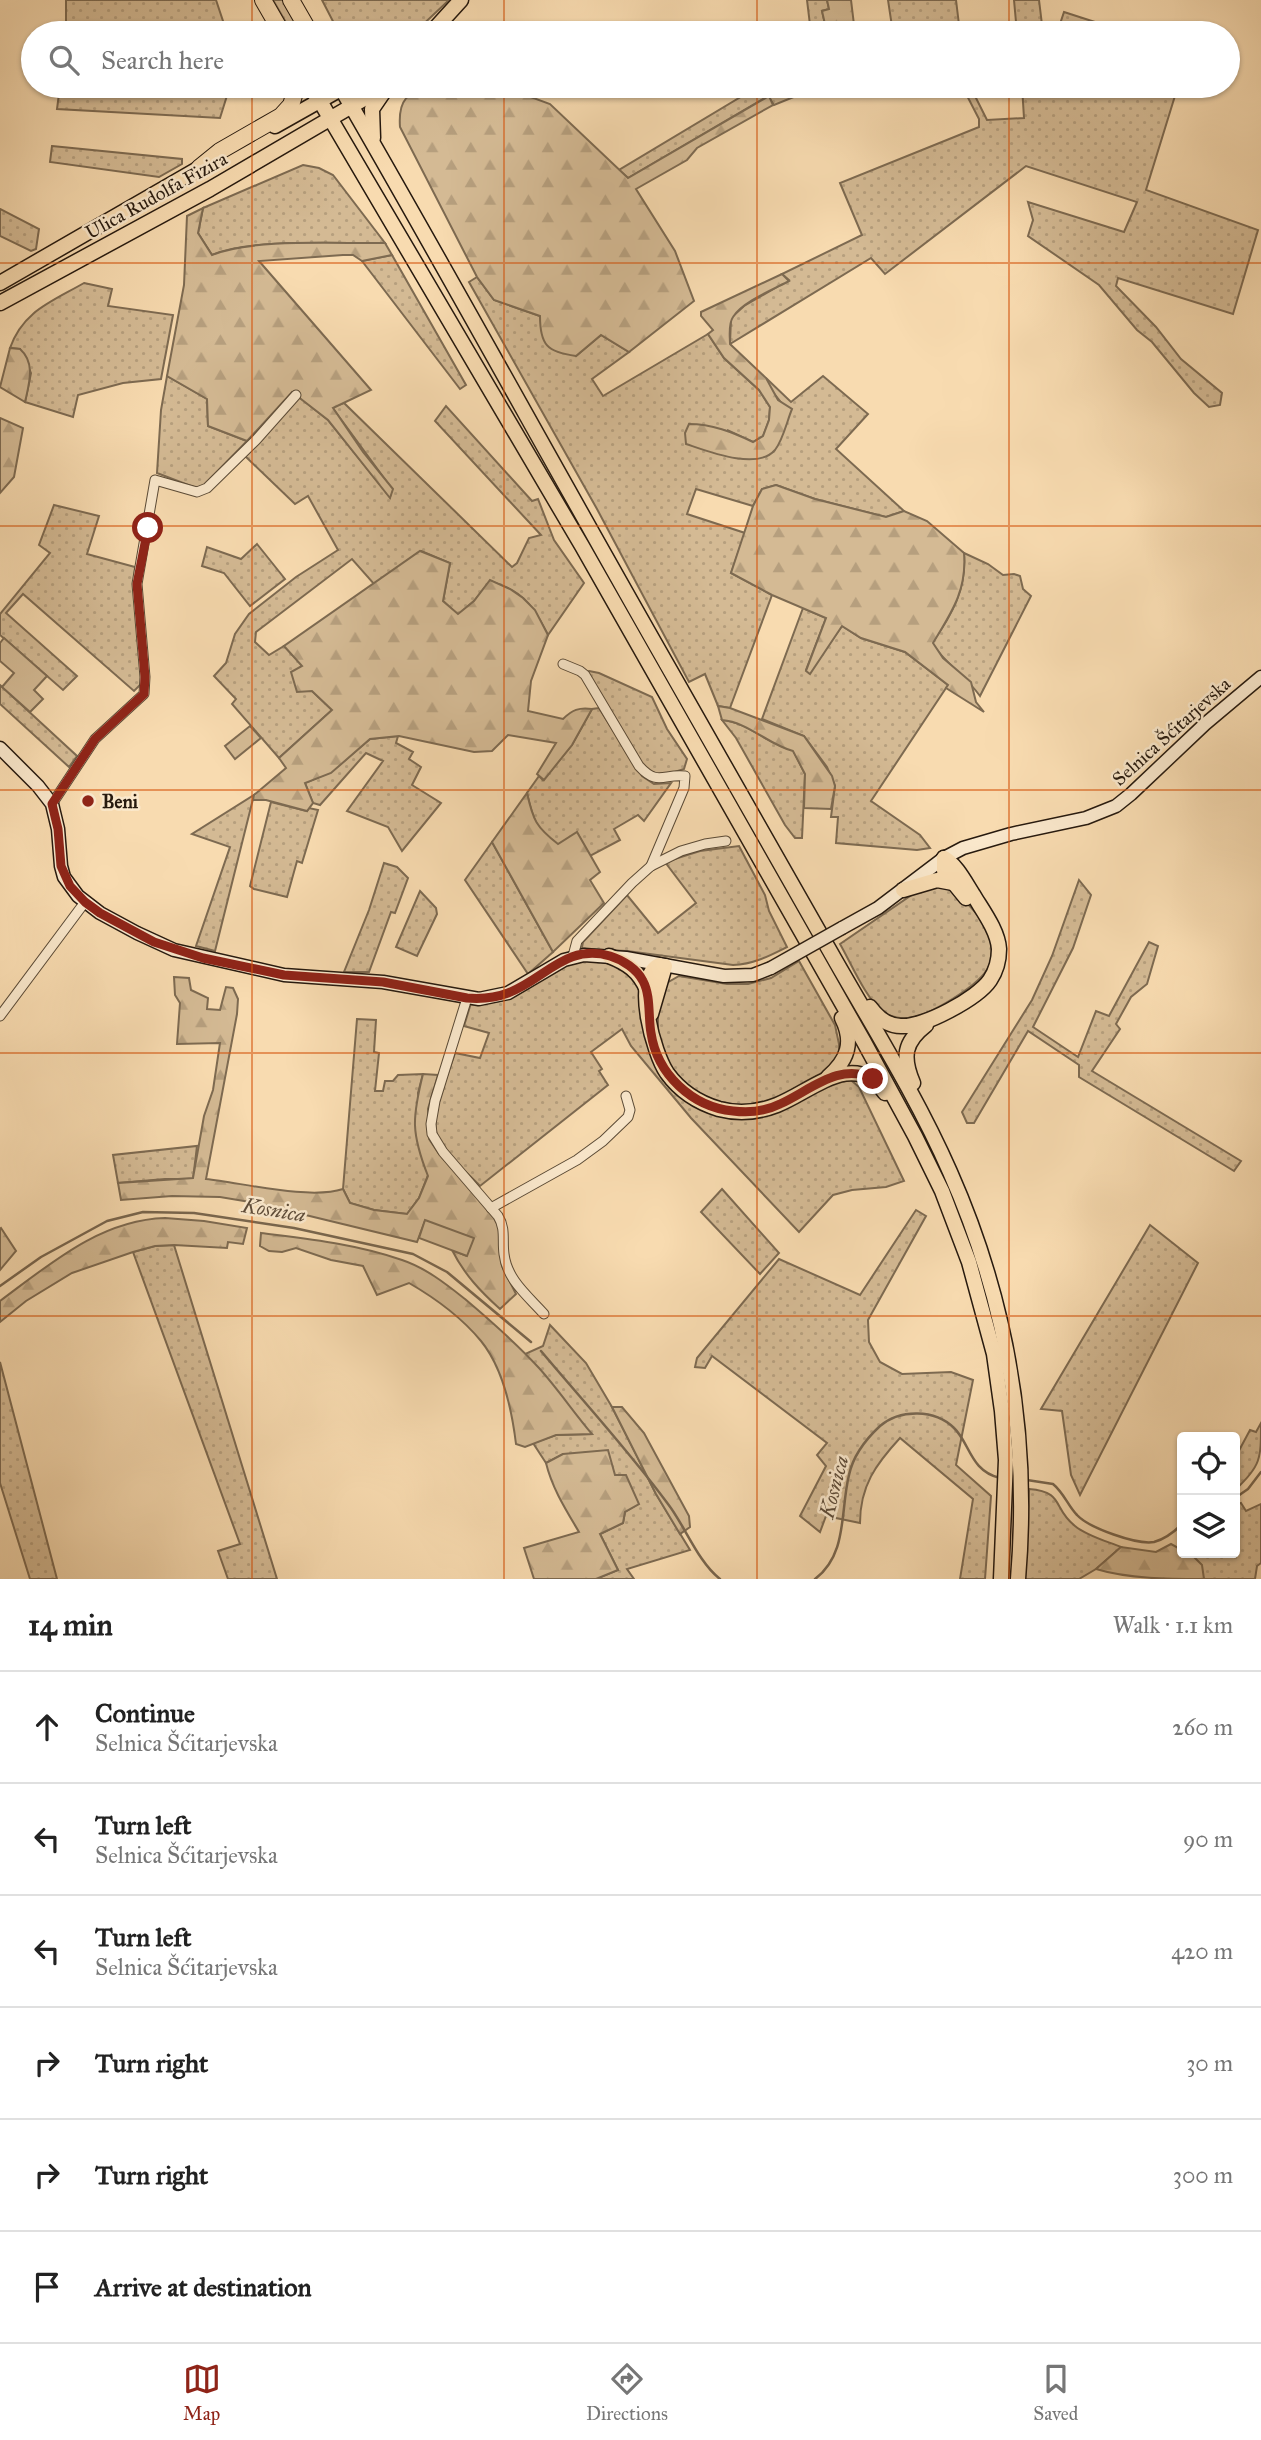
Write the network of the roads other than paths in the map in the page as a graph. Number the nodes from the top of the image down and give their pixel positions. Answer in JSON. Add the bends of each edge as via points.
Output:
{"nodes":[{"id":1,"x":263,"y":0,"type":"edge"},
{"id":2,"x":291,"y":0,"type":"edge"},
{"id":3,"x":462,"y":0,"type":"edge"},
{"id":4,"x":275,"y":21,"type":"edge"},
{"id":5,"x":303,"y":21,"type":"edge"},
{"id":6,"x":442,"y":21,"type":"edge"},
{"id":7,"x":452,"y":21,"type":"edge"},
{"id":8,"x":293,"y":98,"type":"edge"},
{"id":9,"x":318,"y":98,"type":"edge"},
{"id":10,"x":325,"y":98,"type":"edge"},
{"id":11,"x":347,"y":98,"type":"edge"},
{"id":12,"x":366,"y":98,"type":"edge"},
{"id":13,"x":378,"y":98,"type":"edge"},
{"id":14,"x":320,"y":101,"type":"junction"},
{"id":15,"x":351,"y":106,"type":"junction"},
{"id":16,"x":330,"y":118,"type":"junction"},
{"id":17,"x":373,"y":143,"type":"junction"},
{"id":18,"x":199,"y":168,"type":"junction"},
{"id":19,"x":0,"y":283,"type":"edge"},
{"id":20,"x":0,"y":303,"type":"edge"},
{"id":21,"x":296,"y":395,"type":"dead end"},
{"id":22,"x":563,"y":664,"type":"dead end"},
{"id":23,"x":1261,"y":677,"type":"edge"},
{"id":24,"x":0,"y":748,"type":"edge"},
{"id":25,"x":52,"y":804,"type":"junction"},
{"id":26,"x":726,"y":841,"type":"dead end"},
{"id":27,"x":944,"y":858,"type":"junction"},
{"id":28,"x":651,"y":866,"type":"junction"},
{"id":29,"x":953,"y":883,"type":"junction"},
{"id":30,"x":903,"y":890,"type":"junction"},
{"id":31,"x":85,"y":902,"type":"junction"},
{"id":32,"x":983,"y":912,"type":"junction"},
{"id":33,"x":573,"y":956,"type":"junction"},
{"id":34,"x":609,"y":956,"type":"junction"},
{"id":35,"x":662,"y":965,"type":"junction"},
{"id":36,"x":845,"y":977,"type":"junction"},
{"id":37,"x":834,"y":989,"type":"junction"},
{"id":38,"x":647,"y":990,"type":"junction"},
{"id":39,"x":467,"y":998,"type":"junction"},
{"id":40,"x":0,"y":1016,"type":"edge"},
{"id":41,"x":935,"y":1017,"type":"junction"},
{"id":42,"x":650,"y":1019,"type":"junction"},
{"id":43,"x":825,"y":1080,"type":"junction"},
{"id":44,"x":626,"y":1096,"type":"dead end"},
{"id":45,"x":923,"y":1118,"type":"junction"},
{"id":46,"x":907,"y":1121,"type":"junction"},
{"id":47,"x":491,"y":1208,"type":"junction"},
{"id":48,"x":544,"y":1314,"type":"dead end"},
{"id":49,"x":1001,"y":1579,"type":"edge"},
{"id":50,"x":1018,"y":1579,"type":"edge"}],
"edges":[{"from":1,"to":4,"type":"highway"},
{"from":2,"to":5,"type":"highway"},
{"from":3,"to":6,"type":"main road"},
{"from":3,"to":7,"type":"main road"},
{"from":8,"to":18,"type":"highway","via":[[281,116]]},
{"from":9,"to":14,"type":"highway"},
{"from":10,"to":14,"type":"main road","name":"Ulica Rudolfa Fizira"},
{"from":11,"to":15,"type":"main road"},
{"from":12,"to":15,"type":"main road","name":"Ulica Rudolfa Fizira"},
{"from":13,"to":17,"type":"main road","via":[[372,109]]},
{"from":14,"to":16,"type":"main road"},
{"from":14,"to":18,"type":"main road","name":"Ulica Rudolfa Fizira"},
{"from":15,"to":16,"type":"main road","name":"Ulica Rudolfa Fizira"},
{"from":15,"to":17,"type":"main road"},
{"from":16,"to":20,"type":"main road","name":"Ulica Rudolfa Fizira"},
{"from":16,"to":37,"type":"main road","via":[[561,510]]},
{"from":17,"to":36,"type":"main road"},
{"from":18,"to":19,"type":"main road","name":"Ulica Rudolfa Fizira"},
{"from":21,"to":25,"type":"street","via":[[207,488],[197,492],[155,480],[137,584],[144,694],[95,739]]},
{"from":22,"to":28,"type":"street","via":[[585,675],[646,774],[662,779],[685,776]]},
{"from":23,"to":27,"type":"street","name":"Selnica Šćitarjevska","via":[[1116,806],[1086,818],[975,843]]},
{"from":24,"to":25,"type":"street"},
{"from":25,"to":31,"type":"street","via":[[64,877]]},
{"from":26,"to":28,"type":"street","via":[[681,851]]},
{"from":27,"to":29,"type":"main road","via":[[944,871]]},
{"from":27,"to":30,"type":"street","name":"Selnica Šćitarjevska"},
{"from":27,"to":32,"type":"main road"},
{"from":28,"to":33,"type":"street","via":[[577,941]]},
{"from":29,"to":30,"type":"main road","via":[[937,880]]},
{"from":29,"to":32,"type":"main road"},
{"from":30,"to":35,"type":"street","name":"Selnica Šćitarjevska","bridge":true,"via":[[753,975],[724,976]]},
{"from":31,"to":39,"type":"street","via":[[154,942],[203,958],[284,975],[383,982]]},
{"from":31,"to":40,"type":"street"},
{"from":32,"to":41,"type":"main road","via":[[998,943],[995,971],[985,988]]},
{"from":33,"to":34,"type":"street","name":"Selnica Šćitarjevska"},
{"from":33,"to":39,"type":"street","via":[[508,993]]},
{"from":34,"to":35,"type":"street","name":"Selnica Šćitarjevska"},
{"from":34,"to":38,"type":"main road","via":[[637,972]]},
{"from":35,"to":38,"type":"main road","via":[[649,975]]},
{"from":35,"to":42,"type":"main road"},
{"from":36,"to":41,"type":"main road","via":[[887,1022],[903,1027]]},
{"from":36,"to":45,"type":"main road"},
{"from":37,"to":43,"type":"main road","via":[[849,1047],[841,1065]]},
{"from":37,"to":46,"type":"main road"},
{"from":38,"to":42,"type":"main road"},
{"from":39,"to":47,"type":"street","via":[[435,1101],[432,1134]]},
{"from":41,"to":45,"type":"main road","via":[[910,1039],[906,1053]]},
{"from":42,"to":43,"type":"main road","via":[[652,1042],[668,1074],[685,1092],[711,1106],[732,1111],[764,1109]]},
{"from":43,"to":46,"type":"main road","via":[[850,1073],[867,1076]]},
{"from":44,"to":47,"type":"street","via":[[628,1117],[603,1141]]},
{"from":45,"to":50,"type":"main road","via":[[961,1198],[994,1289],[1008,1346],[1021,1460]]},
{"from":46,"to":49,"type":"main road","via":[[952,1216],[994,1354],[1006,1460]]},
{"from":47,"to":48,"type":"street","via":[[503,1224],[508,1269],[523,1294]]}]}
